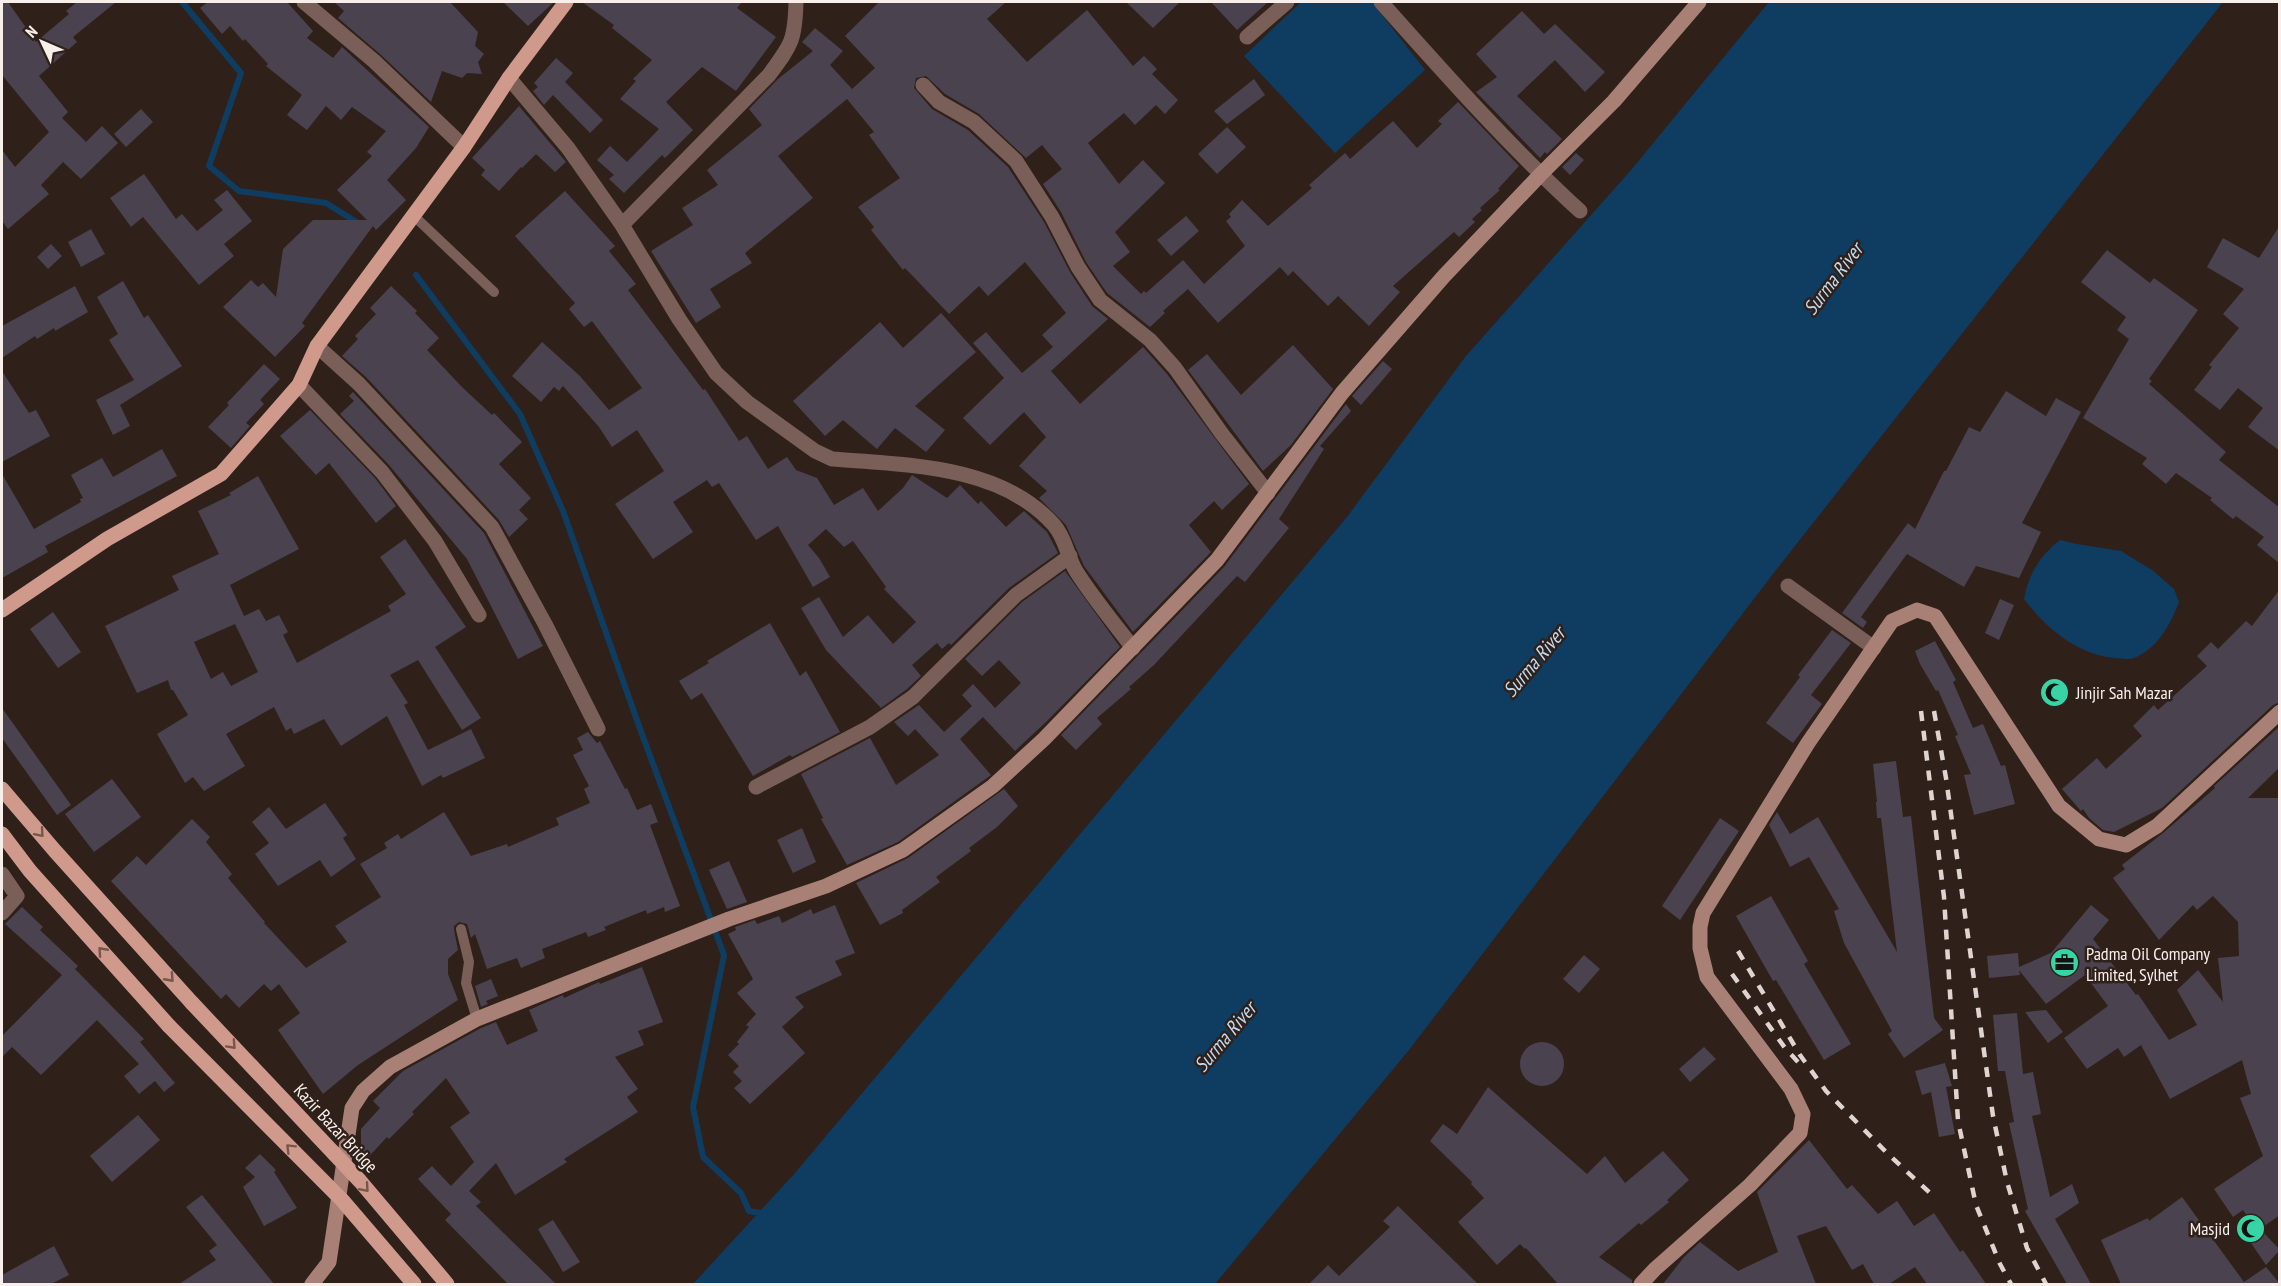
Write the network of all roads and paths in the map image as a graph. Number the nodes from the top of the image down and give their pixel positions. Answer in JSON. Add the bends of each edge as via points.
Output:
{"nodes":[{"id":1,"x":304,"y":2,"type":"edge"},
{"id":2,"x":566,"y":2,"type":"edge"},
{"id":3,"x":796,"y":2,"type":"edge"},
{"id":4,"x":1287,"y":2,"type":"edge"},
{"id":5,"x":1381,"y":2,"type":"edge"},
{"id":6,"x":1699,"y":2,"type":"edge"},
{"id":7,"x":1247,"y":37,"type":"dead end"},
{"id":8,"x":509,"y":78,"type":"junction"},
{"id":9,"x":923,"y":85,"type":"dead end"},
{"id":10,"x":464,"y":147,"type":"junction"},
{"id":11,"x":1540,"y":175,"type":"junction"},
{"id":12,"x":1580,"y":212,"type":"dead end"},
{"id":13,"x":413,"y":215,"type":"junction"},
{"id":14,"x":622,"y":225,"type":"junction"},
{"id":15,"x":494,"y":292,"type":"dead end"},
{"id":16,"x":317,"y":346,"type":"junction"},
{"id":17,"x":299,"y":385,"type":"junction"},
{"id":18,"x":1268,"y":493,"type":"junction"},
{"id":19,"x":1070,"y":556,"type":"junction"},
{"id":20,"x":1788,"y":586,"type":"dead end"},
{"id":21,"x":2,"y":610,"type":"edge"},
{"id":22,"x":479,"y":615,"type":"dead end"},
{"id":23,"x":1133,"y":648,"type":"junction"},
{"id":24,"x":1874,"y":648,"type":"junction"},
{"id":25,"x":2280,"y":712,"type":"edge"},
{"id":26,"x":598,"y":729,"type":"dead end"},
{"id":27,"x":756,"y":787,"type":"dead end"},
{"id":28,"x":2,"y":789,"type":"edge"},
{"id":29,"x":2,"y":834,"type":"edge"},
{"id":30,"x":2,"y":874,"type":"edge"},
{"id":31,"x":2,"y":913,"type":"edge"},
{"id":32,"x":461,"y":929,"type":"dead end"},
{"id":33,"x":477,"y":1018,"type":"junction"},
{"id":34,"x":312,"y":1284,"type":"edge"},
{"id":35,"x":414,"y":1284,"type":"edge"},
{"id":36,"x":447,"y":1284,"type":"edge"},
{"id":37,"x":1641,"y":1284,"type":"edge"}],
"edges":[{"from":1,"to":10,"type":"street","via":[[374,61]]},
{"from":2,"to":8,"type":"main road"},
{"from":3,"to":14,"type":"street","via":[[795,33],[769,75]]},
{"from":4,"to":7,"type":"street"},
{"from":5,"to":11,"type":"street"},
{"from":6,"to":11,"type":"street","via":[[1614,101]]},
{"from":8,"to":10,"type":"main road"},
{"from":8,"to":14,"type":"street","via":[[568,148]]},
{"from":9,"to":18,"type":"street","via":[[939,102],[974,122],[1016,161],[1100,300],[1150,340],[1176,369]]},
{"from":10,"to":13,"type":"main road"},
{"from":11,"to":12,"type":"street"},
{"from":11,"to":18,"type":"street","via":[[1444,276],[1342,393]]},
{"from":13,"to":15,"type":"lane"},
{"from":13,"to":16,"type":"main road"},
{"from":14,"to":19,"type":"street","via":[[716,373],[747,402],[815,452],[832,459],[944,470],[1003,487],[1032,504],[1055,526]]},
{"from":16,"to":17,"type":"main road"},
{"from":16,"to":26,"type":"street","via":[[359,384],[492,527]]},
{"from":17,"to":21,"type":"main road","via":[[221,474],[107,539]]},
{"from":17,"to":22,"type":"street","via":[[382,472],[435,541]]},
{"from":18,"to":23,"type":"street","via":[[1217,560]]},
{"from":19,"to":23,"type":"street","via":[[1076,571]]},
{"from":19,"to":27,"type":"street","via":[[1016,595],[913,697],[870,727]]},
{"from":20,"to":24,"type":"street"},
{"from":23,"to":33,"type":"street","via":[[993,786],[903,850],[826,886],[729,919]]},
{"from":24,"to":25,"type":"street","via":[[1892,621],[1917,610],[1935,616],[2059,806],[2099,839],[2126,845],[2157,826]]},
{"from":24,"to":37,"type":"street","via":[[1808,744],[1707,907],[1700,927],[1707,978],[1791,1089],[1803,1114],[1800,1133],[1750,1185]]},
{"from":28,"to":36,"type":"main road","name":"Kazir Bazar Bridge","one_way":true,"bridge":true,"via":[[192,1003],[360,1181]]},
{"from":35,"to":29,"type":"main road","one_way":true,"bridge":true,"via":[[342,1200],[169,1026],[30,871]]},
{"from":30,"to":31,"type":"street","via":[[17,896]]},
{"from":32,"to":33,"type":"lane","via":[[469,962],[466,982]]},
{"from":33,"to":34,"type":"street","via":[[390,1067],[363,1091],[352,1108],[329,1262]]}]}
